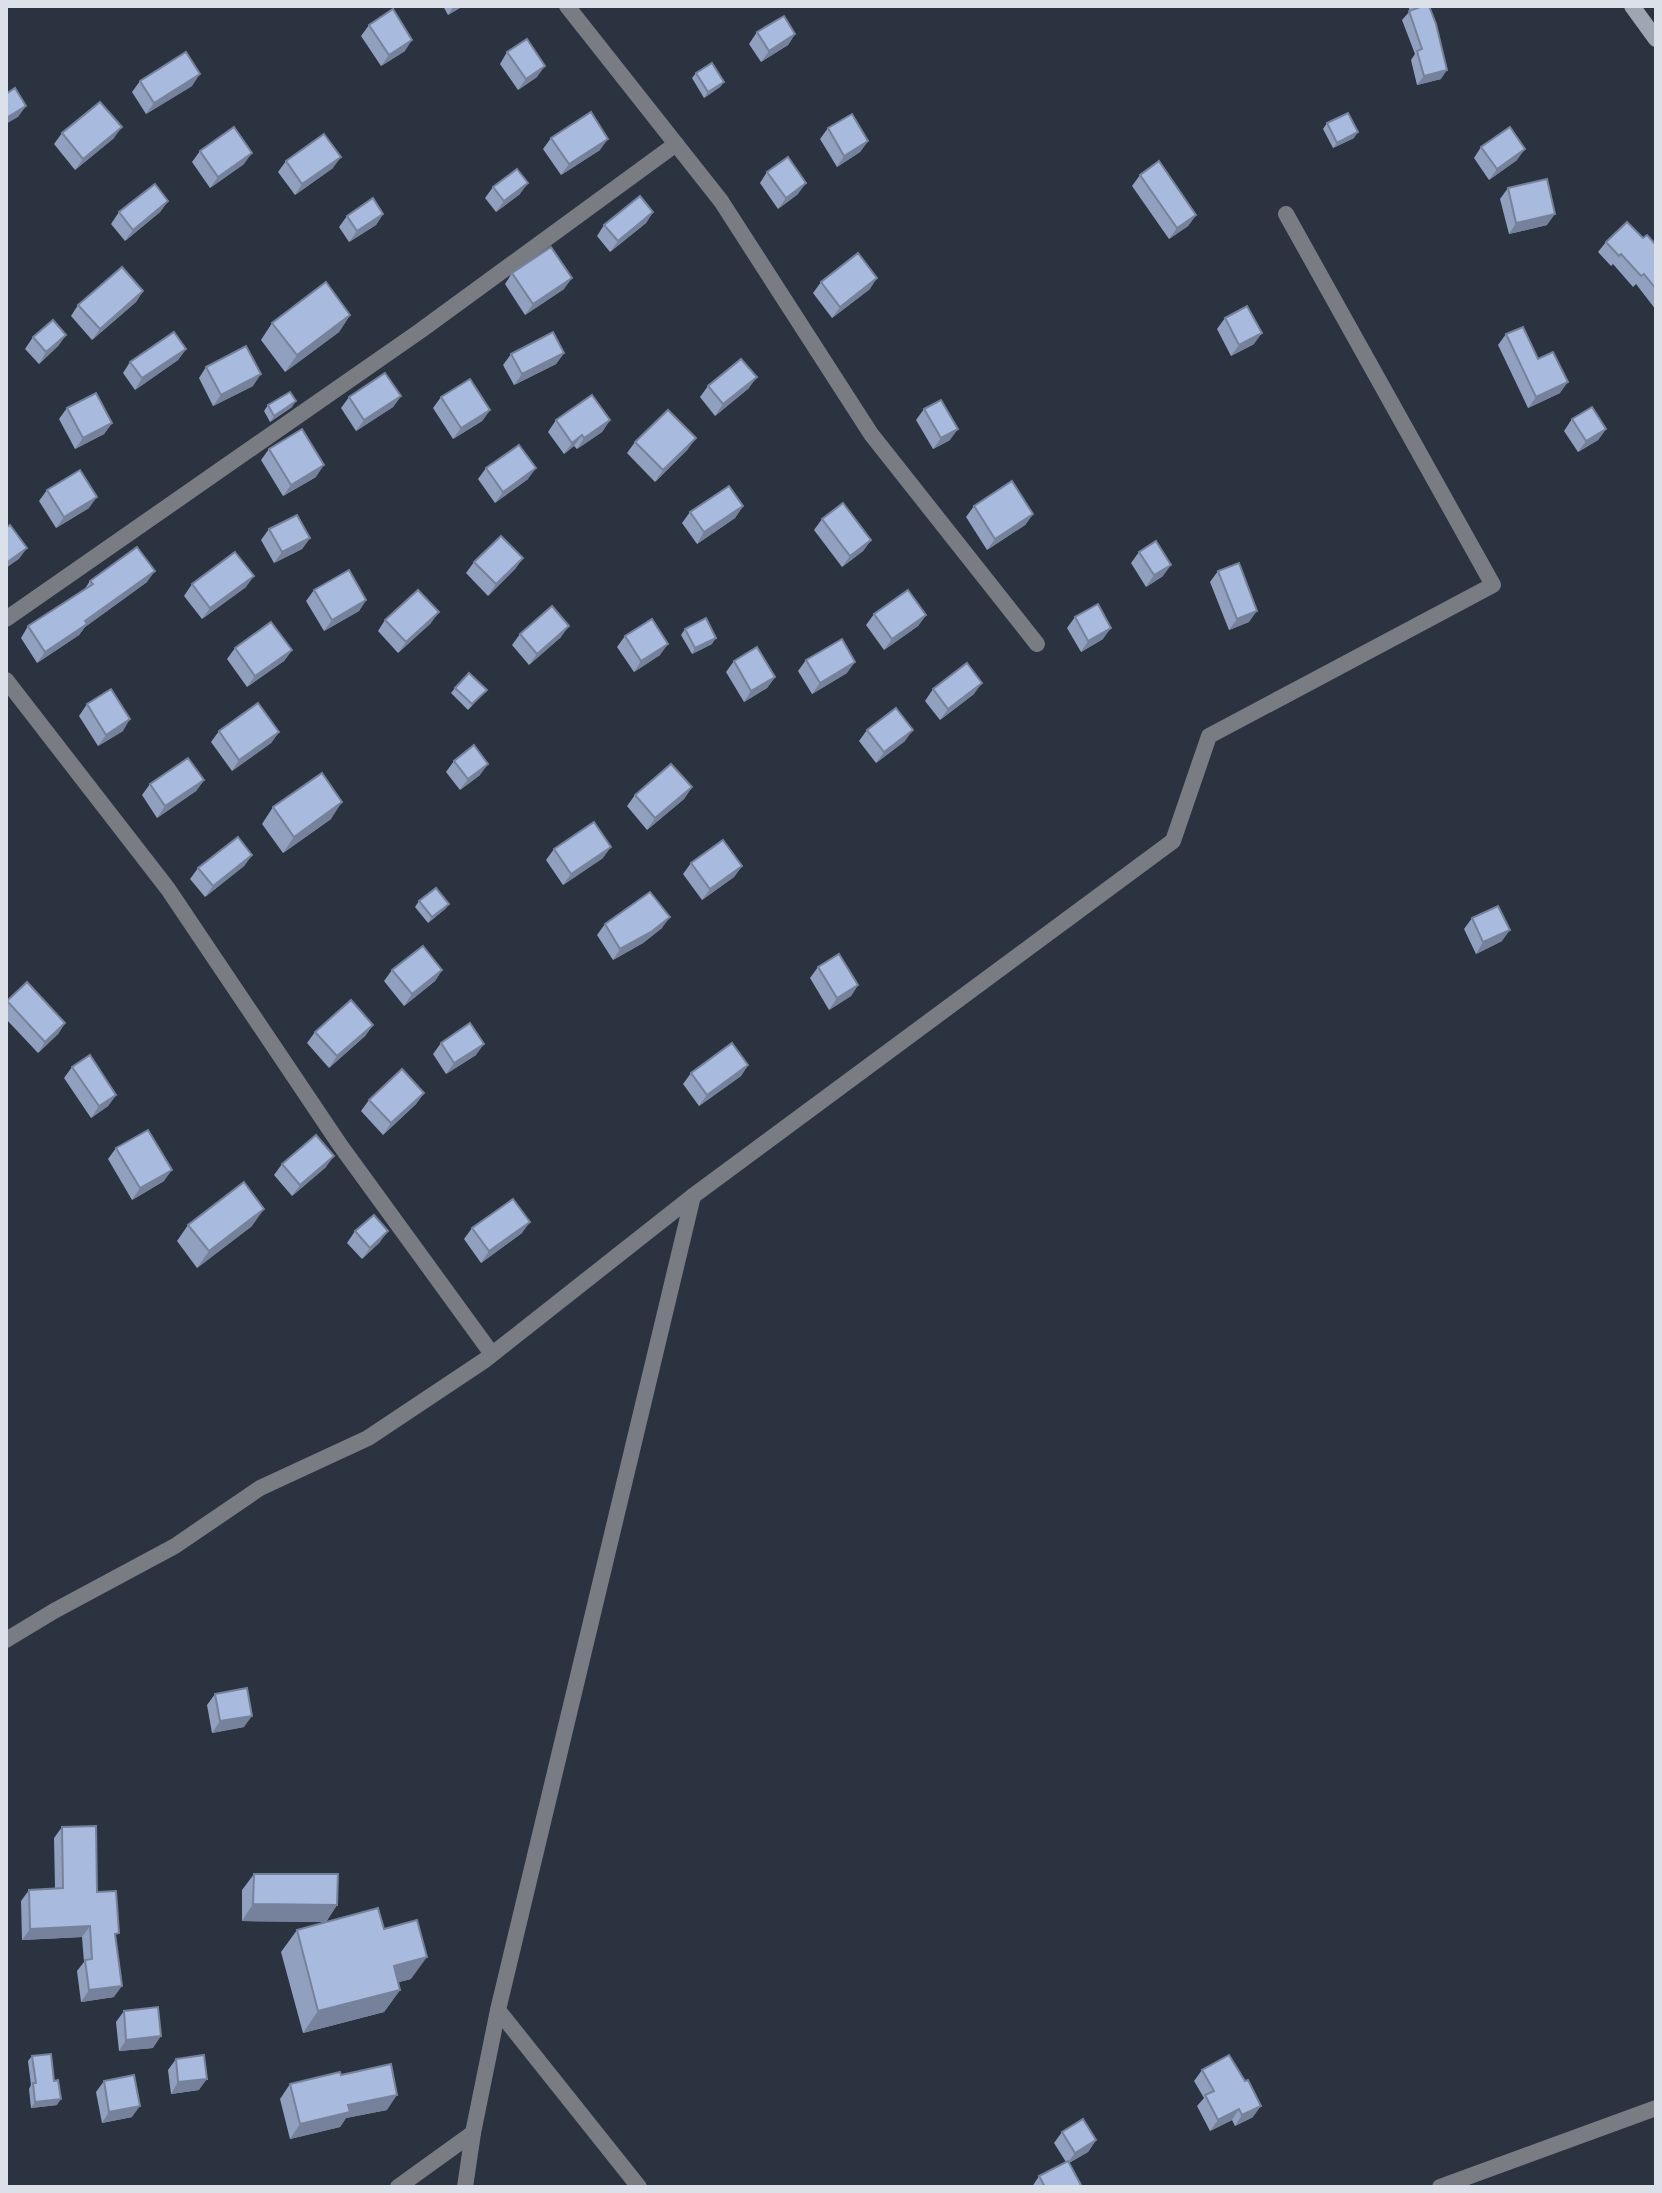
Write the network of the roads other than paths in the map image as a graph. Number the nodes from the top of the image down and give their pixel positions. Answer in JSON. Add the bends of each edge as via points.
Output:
{"nodes":[{"id":1,"x":567,"y":6,"type":"edge"},
{"id":2,"x":1632,"y":6,"type":"edge"},
{"id":3,"x":1656,"y":39,"type":"edge"},
{"id":4,"x":676,"y":144,"type":"junction"},
{"id":5,"x":1286,"y":214,"type":"dead end"},
{"id":6,"x":6,"y":619,"type":"edge"},
{"id":7,"x":1037,"y":644,"type":"dead end"},
{"id":8,"x":6,"y":680,"type":"edge"},
{"id":9,"x":693,"y":1196,"type":"junction"},
{"id":10,"x":492,"y":1354,"type":"junction"},
{"id":11,"x":6,"y":1640,"type":"edge"},
{"id":12,"x":498,"y":2010,"type":"junction"},
{"id":13,"x":1656,"y":2108,"type":"edge"},
{"id":14,"x":473,"y":2133,"type":"junction"},
{"id":15,"x":398,"y":2187,"type":"edge"},
{"id":16,"x":465,"y":2187,"type":"edge"},
{"id":17,"x":639,"y":2187,"type":"edge"},
{"id":18,"x":1440,"y":2187,"type":"edge"}],
"edges":[{"from":1,"to":4,"type":"street"},
{"from":2,"to":3,"type":"street"},
{"from":4,"to":6,"type":"street","via":[[420,331]]},
{"from":4,"to":7,"type":"street","via":[[721,201],[871,434]]},
{"from":5,"to":9,"type":"street","via":[[1493,585],[1209,736],[1173,841]]},
{"from":8,"to":10,"type":"street","via":[[168,889],[340,1145]]},
{"from":9,"to":10,"type":"street"},
{"from":9,"to":12,"type":"street"},
{"from":10,"to":11,"type":"street","via":[[368,1438],[260,1488],[175,1546]]},
{"from":12,"to":14,"type":"street"},
{"from":12,"to":17,"type":"street"},
{"from":13,"to":18,"type":"street"},
{"from":14,"to":15,"type":"street"},
{"from":14,"to":16,"type":"street"}]}
